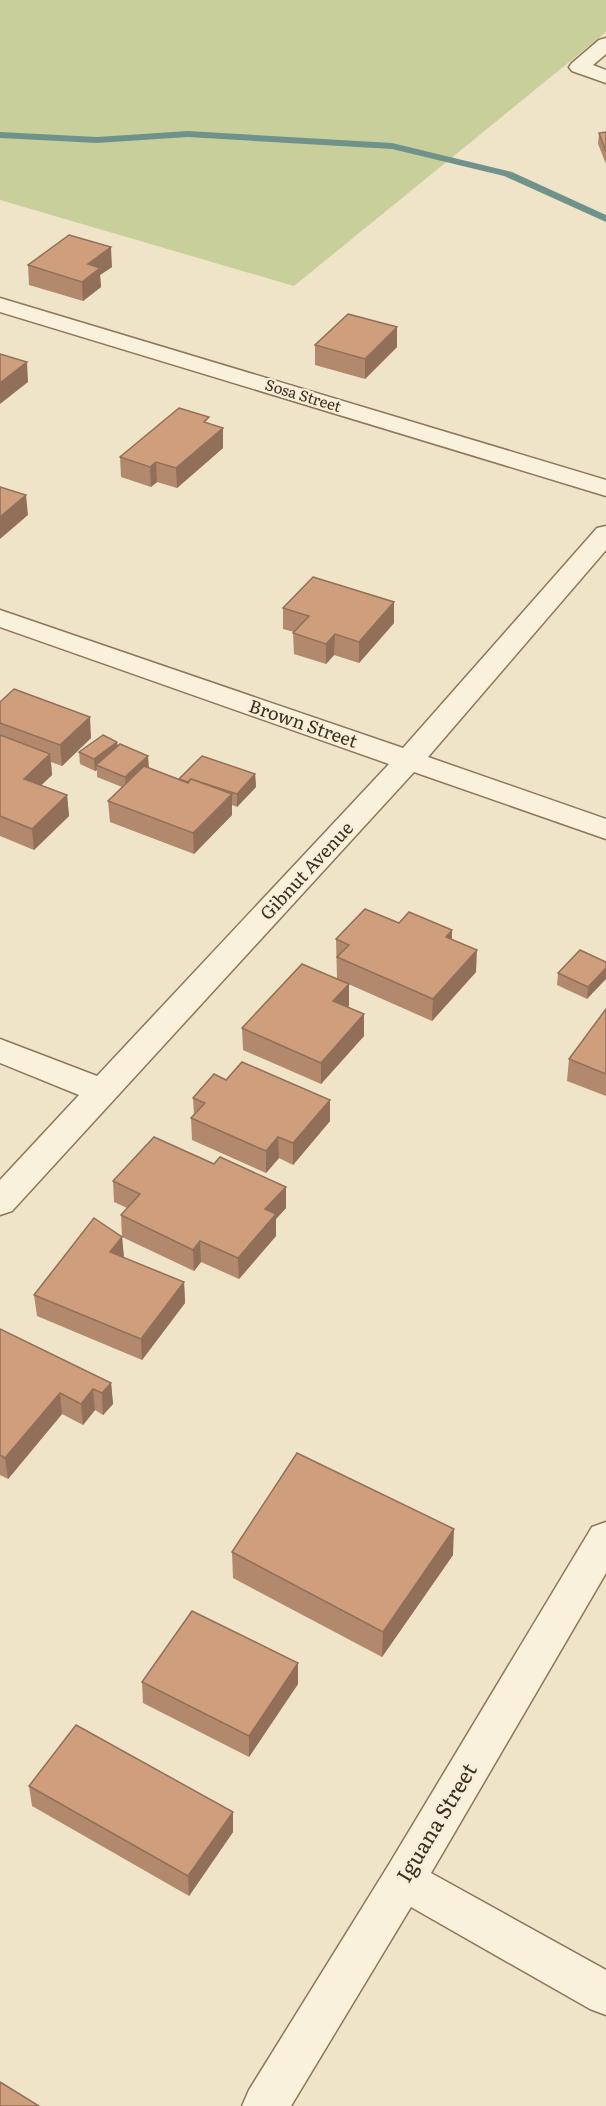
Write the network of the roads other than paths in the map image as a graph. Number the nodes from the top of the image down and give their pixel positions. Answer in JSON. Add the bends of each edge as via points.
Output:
{"nodes":[{"id":1,"x":606,"y":44,"type":"edge"},
{"id":2,"x":606,"y":77,"type":"edge"},
{"id":3,"x":0,"y":305,"type":"edge"},
{"id":4,"x":606,"y":488,"type":"edge"},
{"id":5,"x":606,"y":534,"type":"edge"},
{"id":6,"x":0,"y":618,"type":"edge"},
{"id":7,"x":408,"y":761,"type":"junction"},
{"id":8,"x":606,"y":829,"type":"edge"},
{"id":9,"x":0,"y":1050,"type":"edge"},
{"id":10,"x":104,"y":1092,"type":"junction"},
{"id":11,"x":0,"y":1202,"type":"edge"},
{"id":12,"x":606,"y":1538,"type":"edge"},
{"id":13,"x":403,"y":1880,"type":"junction"},
{"id":14,"x":606,"y":1994,"type":"edge"},
{"id":15,"x":265,"y":2106,"type":"edge"}],
"edges":[{"from":1,"to":2,"type":"street","via":[[579,67]]},
{"from":3,"to":4,"type":"street","name":"Sosa Street"},
{"from":5,"to":7,"type":"street","name":"Gibnut Avenue"},
{"from":6,"to":7,"type":"street","name":"Brown Street"},
{"from":7,"to":8,"type":"street","name":"Brown Street"},
{"from":7,"to":10,"type":"street","name":"Gibnut Avenue"},
{"from":9,"to":10,"type":"street"},
{"from":10,"to":11,"type":"street","name":"Gibnut Avenue"},
{"from":12,"to":13,"type":"street","name":"Iguana Street"},
{"from":13,"to":14,"type":"street"},
{"from":13,"to":15,"type":"street","name":"Iguana Street"}]}
